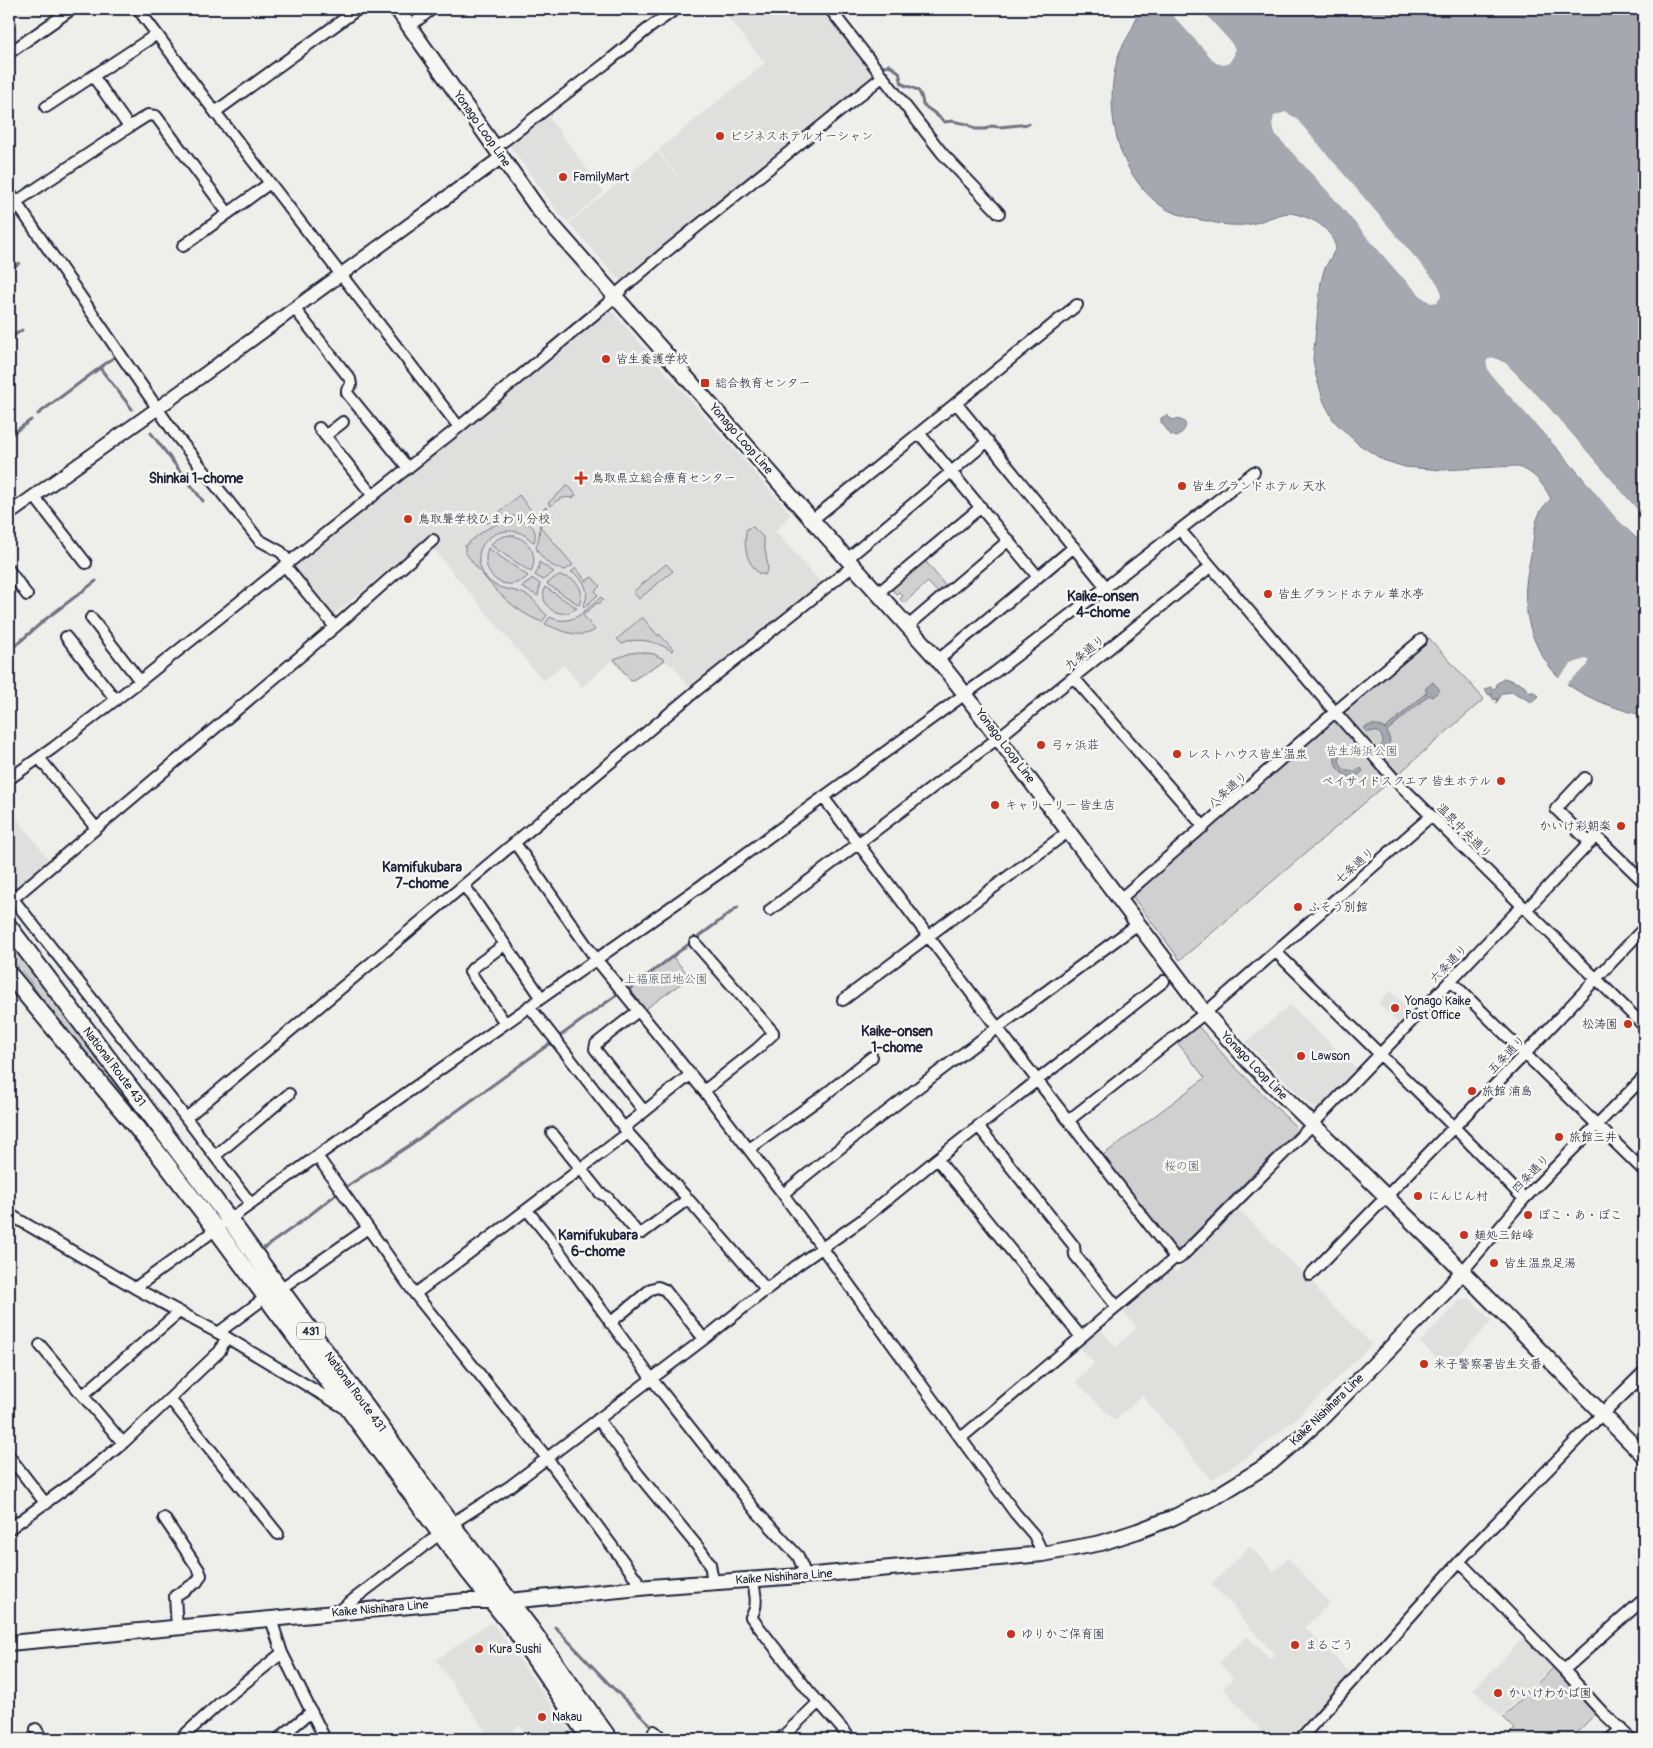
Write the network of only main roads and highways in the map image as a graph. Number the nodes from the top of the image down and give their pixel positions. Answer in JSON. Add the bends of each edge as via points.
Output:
{"nodes":[{"id":1,"x":397,"y":9,"type":"edge"},
{"id":2,"x":9,"y":927,"type":"edge"},
{"id":3,"x":9,"y":974,"type":"edge"},
{"id":4,"x":223,"y":1224,"type":"junction"},
{"id":5,"x":1462,"y":1272,"type":"junction"},
{"id":6,"x":273,"y":1293,"type":"junction"},
{"id":7,"x":1644,"y":1456,"type":"edge"},
{"id":8,"x":446,"y":1529,"type":"junction"},
{"id":9,"x":492,"y":1601,"type":"junction"},
{"id":10,"x":509,"y":1601,"type":"junction"},
{"id":11,"x":9,"y":1643,"type":"edge"},
{"id":12,"x":590,"y":1739,"type":"edge"},
{"id":13,"x":609,"y":1739,"type":"edge"}],
"edges":[{"from":1,"to":5,"type":"main road","name":"Yonago Loop Line","via":[[539,210],[938,660],[1205,1013],[1248,1061]]},
{"from":2,"to":4,"type":"highway","name":"National Route 431","number":"431"},
{"from":3,"to":4,"type":"highway","name":"National Route 431","number":"431","via":[[157,1152]]},
{"from":4,"to":6,"type":"highway","name":"National Route 431","number":"431"},
{"from":5,"to":7,"type":"main road","name":"Yonago Loop Line"},
{"from":5,"to":10,"type":"main road","name":"Kaike Nishihara Line","via":[[1318,1422],[1272,1462],[1199,1505],[1138,1531],[1101,1543],[1043,1554]]},
{"from":6,"to":8,"type":"highway","name":"National Route 431","number":"431"},
{"from":6,"to":8,"type":"highway","name":"National Route 431","number":"431","via":[[353,1412]]},
{"from":8,"to":9,"type":"highway","name":"National Route 431","number":"431"},
{"from":8,"to":10,"type":"highway","name":"National Route 431","number":"431"},
{"from":9,"to":10,"type":"main road","name":"Kaike Nishihara Line"},
{"from":9,"to":11,"type":"main road","name":"Kaike Nishihara Line"},
{"from":9,"to":12,"type":"highway","name":"National Route 431","number":"431"},
{"from":10,"to":13,"type":"highway","name":"National Route 431","number":"431"}]}
